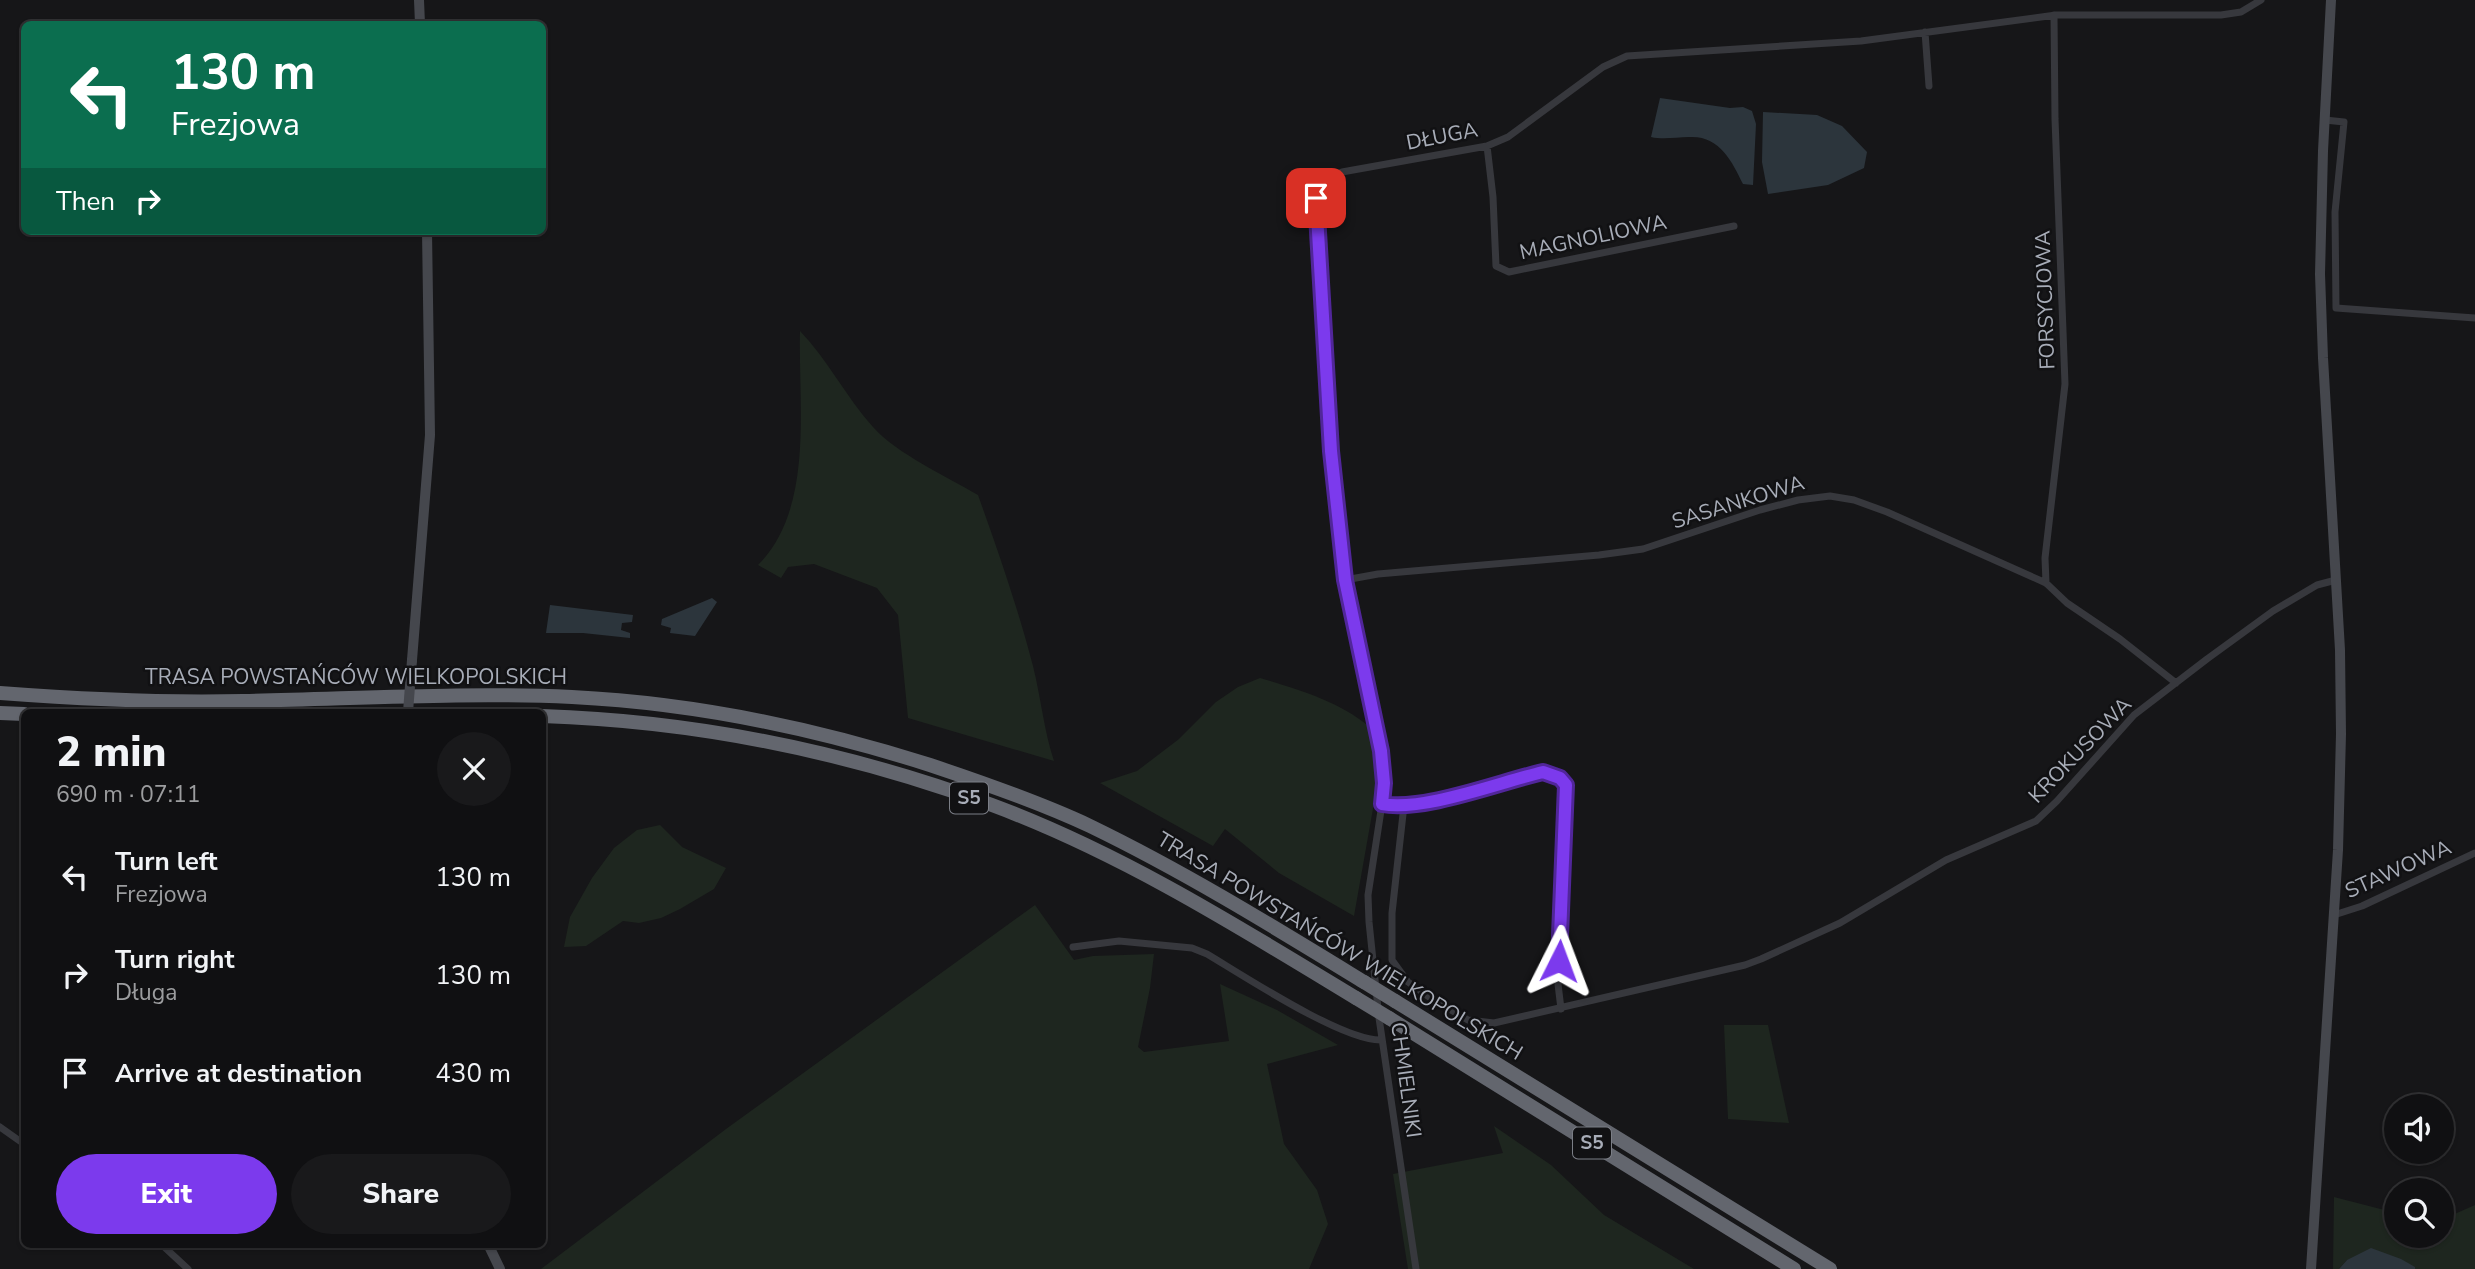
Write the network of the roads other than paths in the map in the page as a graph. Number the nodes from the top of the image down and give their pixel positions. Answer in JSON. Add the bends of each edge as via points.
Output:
{"nodes":[{"id":1,"x":419,"y":0,"type":"edge"},
{"id":2,"x":2260,"y":0,"type":"edge"},
{"id":3,"x":2330,"y":0,"type":"edge"},
{"id":4,"x":2054,"y":15,"type":"junction"},
{"id":5,"x":420,"y":21,"type":"edge"},
{"id":6,"x":1926,"y":33,"type":"junction"},
{"id":7,"x":1929,"y":86,"type":"dead end"},
{"id":8,"x":2325,"y":120,"type":"junction"},
{"id":9,"x":1487,"y":146,"type":"junction"},
{"id":10,"x":1734,"y":226,"type":"dead end"},
{"id":11,"x":427,"y":235,"type":"edge"},
{"id":12,"x":2475,"y":318,"type":"edge"},
{"id":13,"x":1345,"y":580,"type":"junction"},
{"id":14,"x":2336,"y":580,"type":"junction"},
{"id":15,"x":2046,"y":583,"type":"junction"},
{"id":16,"x":2176,"y":683,"type":"junction"},
{"id":17,"x":0,"y":693,"type":"edge"},
{"id":18,"x":408,"y":709,"type":"edge"},
{"id":19,"x":0,"y":713,"type":"edge"},
{"id":20,"x":21,"y":714,"type":"edge"},
{"id":21,"x":546,"y":716,"type":"edge"},
{"id":22,"x":1382,"y":804,"type":"junction"},
{"id":23,"x":1404,"y":806,"type":"junction"},
{"id":24,"x":2475,"y":853,"type":"edge"},
{"id":25,"x":1368,"y":895,"type":"joint"},
{"id":26,"x":2334,"y":915,"type":"junction"},
{"id":27,"x":1073,"y":947,"type":"dead end"},
{"id":28,"x":1561,"y":1009,"type":"junction"},
{"id":29,"x":1382,"y":1040,"type":"junction"},
{"id":30,"x":0,"y":1127,"type":"edge"},
{"id":31,"x":21,"y":1142,"type":"edge"},
{"id":32,"x":165,"y":1248,"type":"edge"},
{"id":33,"x":490,"y":1248,"type":"edge"},
{"id":34,"x":188,"y":1269,"type":"edge"},
{"id":35,"x":500,"y":1269,"type":"edge"},
{"id":36,"x":1416,"y":1269,"type":"edge"},
{"id":37,"x":1794,"y":1269,"type":"edge"},
{"id":38,"x":1830,"y":1269,"type":"edge"},
{"id":39,"x":2311,"y":1269,"type":"edge"}],
"edges":[{"from":1,"to":5,"type":"main road"},
{"from":2,"to":4,"type":"street","name":"DŁUGA","via":[[2241,12],[2221,15]]},
{"from":3,"to":8,"type":"main road"},
{"from":4,"to":6,"type":"street","name":"DŁUGA"},
{"from":4,"to":15,"type":"street","name":"FORSYCJOWA","via":[[2065,384]]},
{"from":6,"to":7,"type":"street"},
{"from":6,"to":9,"type":"street","name":"DŁUGA","via":[[1618,59],[1508,137]]},
{"from":8,"to":12,"type":"street","via":[[2344,122],[2335,212],[2336,308]]},
{"from":8,"to":14,"type":"main road","via":[[2320,274]]},
{"from":9,"to":10,"type":"street","name":"MAGNOLIOWA","via":[[1494,256],[1496,266],[1509,272]]},
{"from":9,"to":13,"type":"street","name":"DŁUGA","via":[[1342,172],[1324,179],[1318,188],[1315,210],[1331,451]]},
{"from":11,"to":18,"type":"main road","bridge":true,"via":[[430,397]]},
{"from":13,"to":15,"type":"street","name":"SASANKOWA","via":[[1643,549],[1759,510],[1830,496],[1887,512]]},
{"from":13,"to":22,"type":"street","name":"DŁUGA","via":[[1381,751]]},
{"from":14,"to":16,"type":"street","name":"KROKUSOWA","via":[[2317,585],[2273,611]]},
{"from":14,"to":26,"type":"main road","via":[[2341,734]]},
{"from":15,"to":16,"type":"street","name":"SASANKOWA"},
{"from":16,"to":28,"type":"street","name":"KROKUSOWA","via":[[2134,715],[2036,821],[1945,860],[1840,923],[1761,960]]},
{"from":17,"to":38,"type":"highway","name":"TRASA POWSTAŃCÓW WIELKOPOLSKICH","number":"S5","bridge":true,"via":[[181,701],[480,694],[574,697],[640,702],[773,723],[886,751],[1010,792],[1086,824],[1204,885]]},
{"from":19,"to":20,"type":"highway"},
{"from":21,"to":37,"type":"highway","name":"TRASA POWSTAŃCÓW WIELKOPOLSKICH","number":"S5","bridge":true,"via":[[678,726],[740,736],[888,771],[992,805],[1061,835],[1241,929]]},
{"from":22,"to":23,"type":"street"},
{"from":22,"to":25,"type":"street","name":"DŁUGA"},
{"from":23,"to":28,"type":"street","name":"KROKUSOWA","via":[[1392,913],[1392,960],[1408,982],[1468,1020],[1494,1023]]},
{"from":23,"to":28,"type":"street","via":[[1543,772],[1566,785],[1558,984]]},
{"from":24,"to":26,"type":"street","name":"STAWOWA"},
{"from":25,"to":29,"type":"street","name":"CHMIELNIKI"},
{"from":26,"to":39,"type":"main road"},
{"from":27,"to":29,"type":"street","via":[[1119,942],[1192,948],[1337,1028],[1364,1039]]},
{"from":29,"to":36,"type":"street","name":"CHMIELNIKI"},
{"from":30,"to":31,"type":"street"},
{"from":32,"to":34,"type":"street"},
{"from":33,"to":35,"type":"main road"}]}
